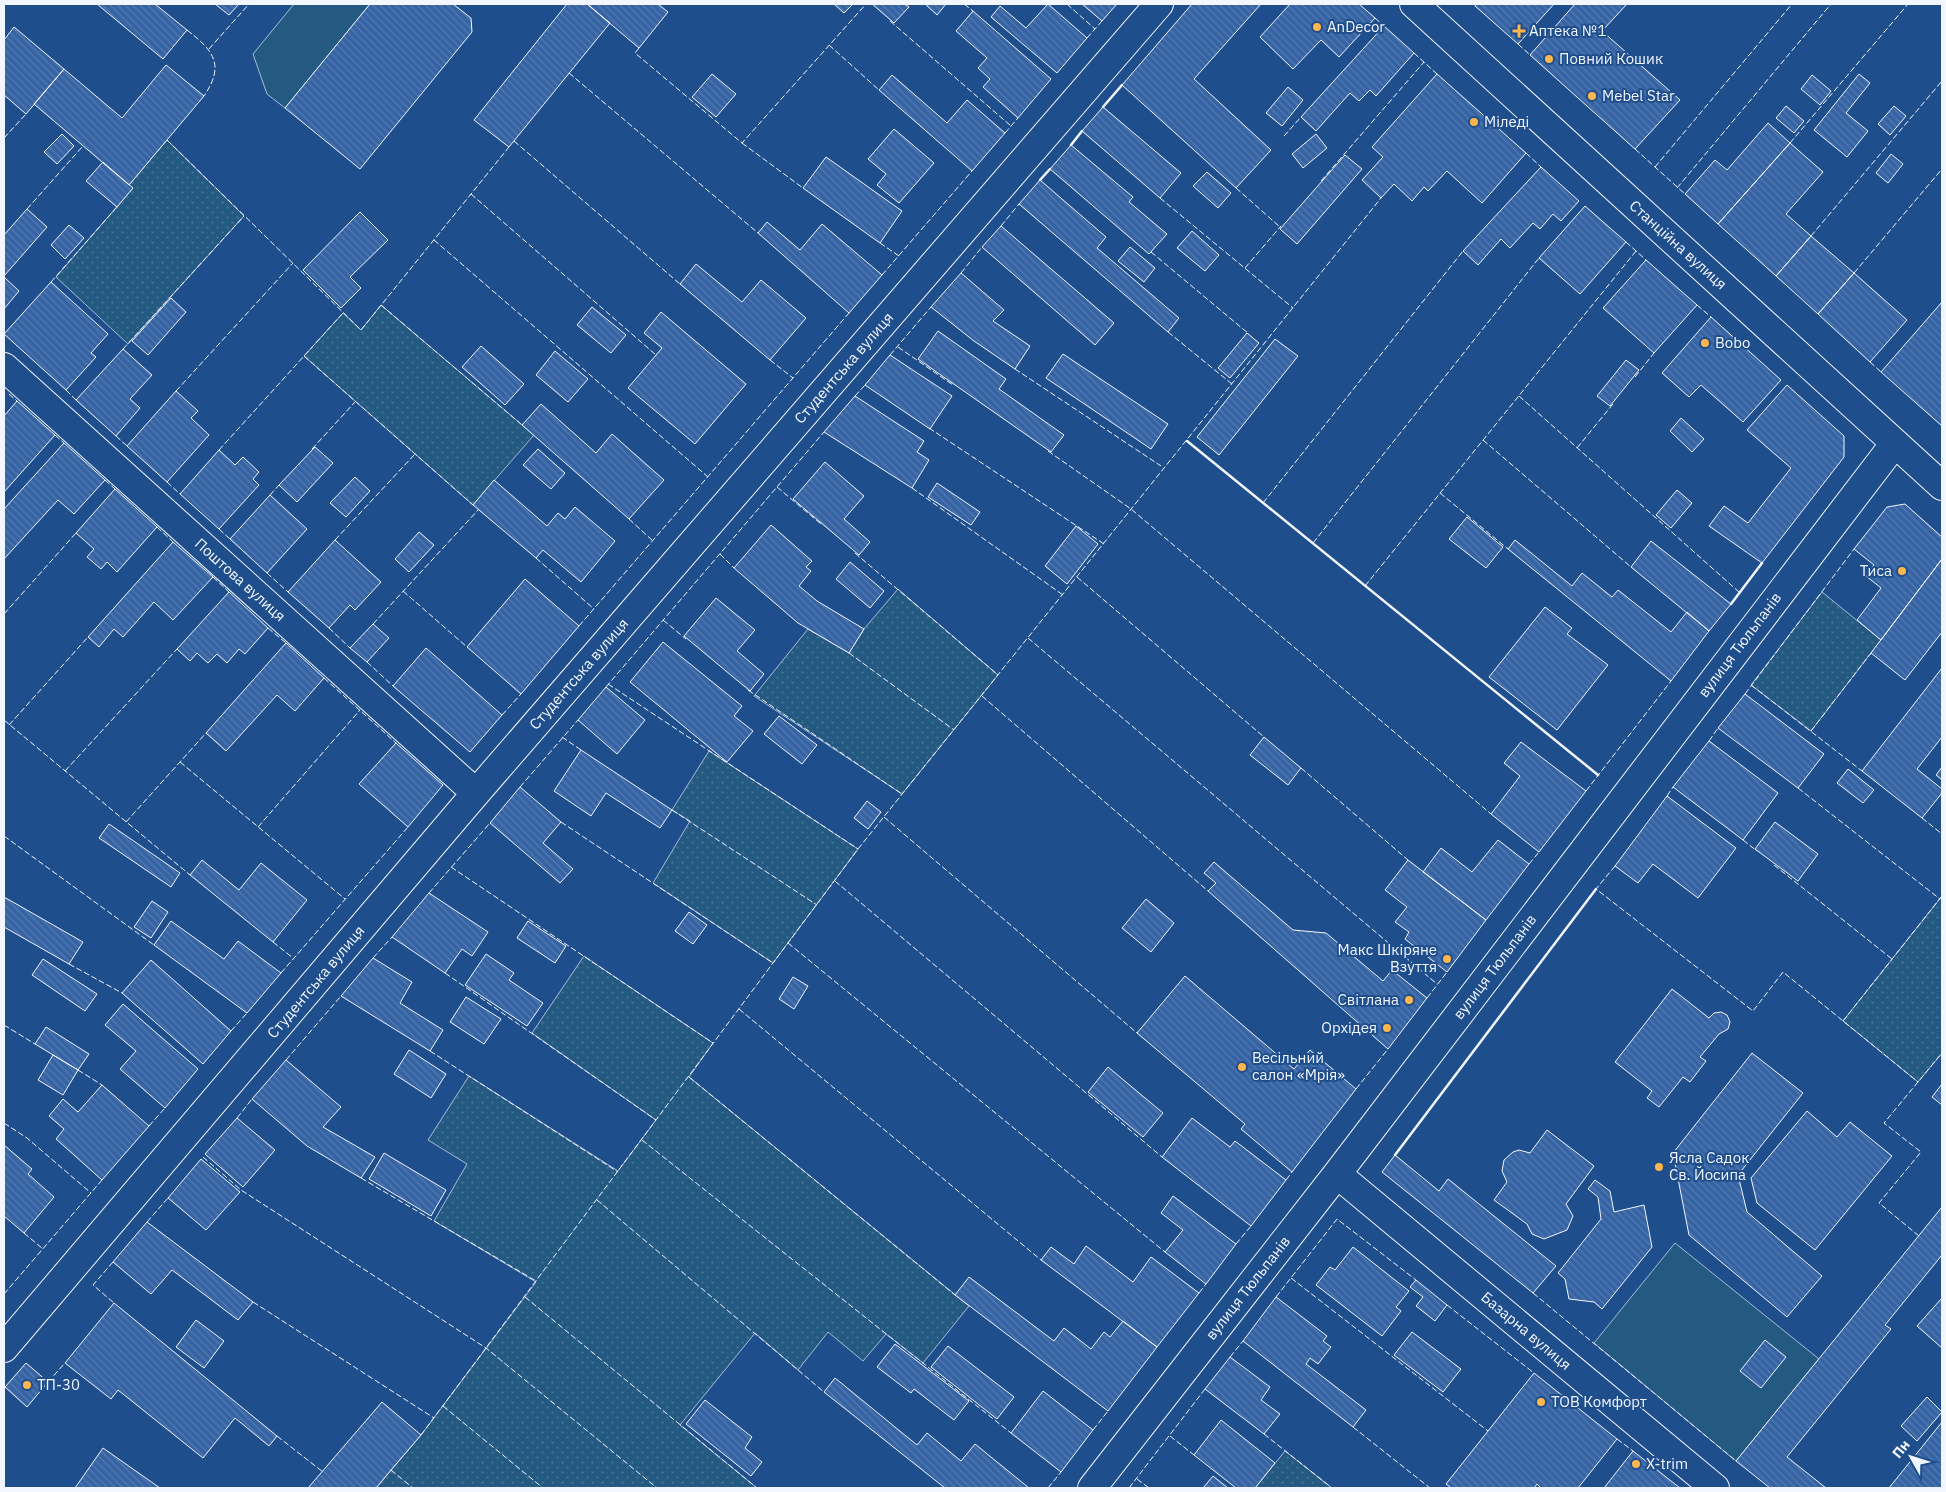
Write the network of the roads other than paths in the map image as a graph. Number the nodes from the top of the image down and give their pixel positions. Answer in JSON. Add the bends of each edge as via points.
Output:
{"nodes":[{"id":1,"x":1159,"y":4,"type":"edge"},
{"id":2,"x":1414,"y":4,"type":"edge"},
{"id":3,"x":4,"y":367,"type":"edge"},
{"id":4,"x":1895,"y":443,"type":"junction"},
{"id":5,"x":1942,"y":486,"type":"edge"},
{"id":6,"x":476,"y":793,"type":"junction"},
{"id":7,"x":1336,"y":1174,"type":"junction"},
{"id":8,"x":4,"y":1348,"type":"edge"},
{"id":9,"x":1092,"y":1488,"type":"edge"},
{"id":10,"x":1715,"y":1488,"type":"edge"}],
"edges":[{"from":1,"to":6,"type":"street","name":"Студентська вулиця"},
{"from":2,"to":4,"type":"street","name":"Станційна вулиця"},
{"from":3,"to":6,"type":"street","name":"Поштова вулиця"},
{"from":4,"to":5,"type":"street","name":"Станційна вулиця"},
{"from":4,"to":7,"type":"street","name":"вулиця Тюльпанів"},
{"from":6,"to":8,"type":"street","name":"Студентська вулиця"},
{"from":7,"to":9,"type":"street","name":"вулиця Тюльпанів"},
{"from":7,"to":10,"type":"street","name":"Базарна вулиця"}]}
